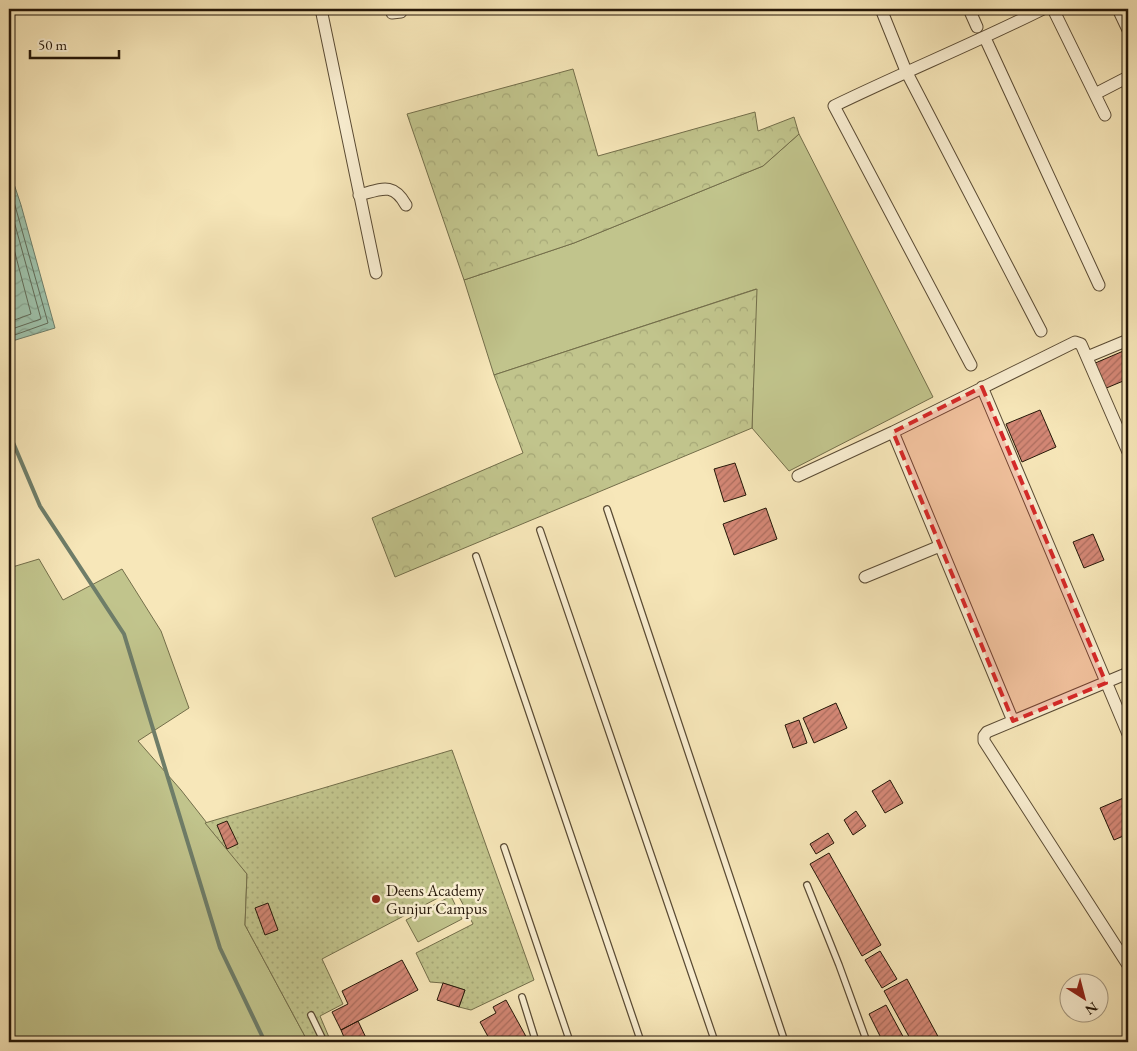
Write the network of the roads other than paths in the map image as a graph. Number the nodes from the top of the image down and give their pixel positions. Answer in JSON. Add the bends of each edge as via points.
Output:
{"nodes":[{"id":1,"x":321,"y":9,"type":"edge"},
{"id":2,"x":881,"y":9,"type":"edge"},
{"id":3,"x":969,"y":9,"type":"edge"},
{"id":4,"x":1043,"y":9,"type":"edge"},
{"id":5,"x":1053,"y":9,"type":"edge"},
{"id":6,"x":1118,"y":9,"type":"edge"},
{"id":7,"x":977,"y":27,"type":"dead end"},
{"id":8,"x":1128,"y":30,"type":"edge"},
{"id":9,"x":985,"y":38,"type":"junction"},
{"id":10,"x":906,"y":71,"type":"junction"},
{"id":11,"x":1128,"y":77,"type":"edge"},
{"id":12,"x":1095,"y":94,"type":"junction"},
{"id":13,"x":1105,"y":114,"type":"dead end"},
{"id":14,"x":359,"y":194,"type":"junction"},
{"id":15,"x":406,"y":205,"type":"dead end"},
{"id":16,"x":376,"y":273,"type":"dead end"},
{"id":17,"x":1099,"y":285,"type":"dead end"},
{"id":18,"x":1041,"y":331,"type":"dead end"},
{"id":19,"x":1128,"y":340,"type":"edge"},
{"id":20,"x":1087,"y":358,"type":"junction"},
{"id":21,"x":971,"y":365,"type":"dead end"},
{"id":22,"x":982,"y":386,"type":"junction"},
{"id":23,"x":893,"y":432,"type":"junction"},
{"id":24,"x":1128,"y":452,"type":"edge"},
{"id":25,"x":798,"y":476,"type":"dead end"},
{"id":26,"x":607,"y":509,"type":"dead end"},
{"id":27,"x":540,"y":530,"type":"dead end"},
{"id":28,"x":940,"y":546,"type":"junction"},
{"id":29,"x":476,"y":556,"type":"dead end"},
{"id":30,"x":865,"y":577,"type":"dead end"},
{"id":31,"x":1128,"y":673,"type":"edge"},
{"id":32,"x":1106,"y":683,"type":"junction"},
{"id":33,"x":1013,"y":721,"type":"junction"},
{"id":34,"x":1128,"y":734,"type":"edge"},
{"id":35,"x":504,"y":847,"type":"dead end"},
{"id":36,"x":807,"y":886,"type":"dead end"},
{"id":37,"x":1128,"y":965,"type":"edge"},
{"id":38,"x":522,"y":997,"type":"dead end"},
{"id":39,"x":311,"y":1015,"type":"dead end"},
{"id":40,"x":324,"y":1042,"type":"edge"},
{"id":41,"x":536,"y":1042,"type":"edge"},
{"id":42,"x":570,"y":1042,"type":"edge"},
{"id":43,"x":641,"y":1042,"type":"edge"},
{"id":44,"x":715,"y":1042,"type":"edge"},
{"id":45,"x":785,"y":1042,"type":"edge"},
{"id":46,"x":867,"y":1042,"type":"edge"}],
"edges":[{"from":1,"to":14,"type":"street"},
{"from":2,"to":10,"type":"street"},
{"from":3,"to":7,"type":"street"},
{"from":4,"to":9,"type":"street"},
{"from":5,"to":12,"type":"street"},
{"from":6,"to":8,"type":"street"},
{"from":9,"to":10,"type":"street"},
{"from":9,"to":17,"type":"street"},
{"from":10,"to":18,"type":"street"},
{"from":10,"to":21,"type":"street","via":[[834,106]]},
{"from":11,"to":12,"type":"street"},
{"from":12,"to":13,"type":"street"},
{"from":14,"to":15,"type":"street","via":[[388,188],[399,193]]},
{"from":14,"to":16,"type":"street"},
{"from":19,"to":20,"type":"street"},
{"from":20,"to":22,"type":"street","via":[[1082,344],[1075,342]]},
{"from":20,"to":24,"type":"street"},
{"from":22,"to":23,"type":"street"},
{"from":22,"to":32,"type":"street"},
{"from":23,"to":25,"type":"street"},
{"from":23,"to":28,"type":"street"},
{"from":26,"to":45,"type":"lane"},
{"from":27,"to":44,"type":"lane"},
{"from":28,"to":30,"type":"street"},
{"from":28,"to":33,"type":"street"},
{"from":29,"to":43,"type":"lane"},
{"from":31,"to":32,"type":"street"},
{"from":32,"to":33,"type":"street"},
{"from":32,"to":34,"type":"street"},
{"from":33,"to":37,"type":"street","via":[[987,732],[984,741]]},
{"from":35,"to":42,"type":"lane"},
{"from":36,"to":46,"type":"lane"},
{"from":38,"to":41,"type":"lane"},
{"from":39,"to":40,"type":"lane"}]}
